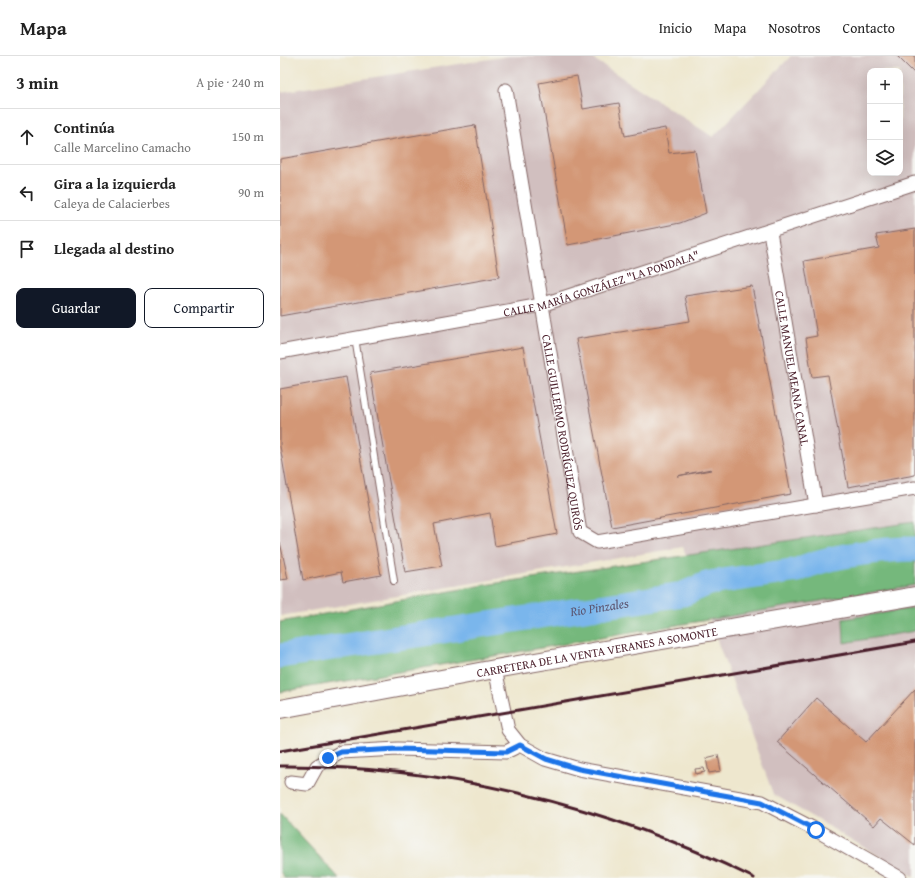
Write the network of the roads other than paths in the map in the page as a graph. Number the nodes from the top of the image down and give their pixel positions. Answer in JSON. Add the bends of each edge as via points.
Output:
{"nodes":[{"id":1,"x":506,"y":90,"type":"dead end"},
{"id":2,"x":915,"y":183,"type":"edge"},
{"id":3,"x":770,"y":232,"type":"junction"},
{"id":4,"x":541,"y":305,"type":"junction"},
{"id":5,"x":354,"y":338,"type":"junction"},
{"id":6,"x":280,"y":352,"type":"edge"},
{"id":7,"x":915,"y":488,"type":"edge"},
{"id":8,"x":816,"y":505,"type":"junction"},
{"id":9,"x":394,"y":581,"type":"dead end"},
{"id":10,"x":915,"y":596,"type":"edge"},
{"id":11,"x":495,"y":669,"type":"junction"},
{"id":12,"x":280,"y":709,"type":"edge"},
{"id":13,"x":520,"y":745,"type":"junction"},
{"id":14,"x":291,"y":782,"type":"dead end"},
{"id":15,"x":900,"y":878,"type":"edge"}],
"edges":[{"from":1,"to":4,"type":"street","name":"CALLE GUILLERMO RODRÍGUEZ QUIRÓS"},
{"from":2,"to":3,"type":"street","name":"CALLE MARÍA GONZÁLEZ \"LA PONDALA\""},
{"from":3,"to":4,"type":"street","name":"CALLE MARÍA GONZÁLEZ \"LA PONDALA\""},
{"from":3,"to":8,"type":"street","name":"CALLE MANUEL MEANA CANAL"},
{"from":4,"to":5,"type":"street","name":"CALLE MARÍA GONZÁLEZ \"LA PONDALA\""},
{"from":4,"to":8,"type":"street","name":"CALLE GUILLERMO RODRÍGUEZ QUIRÓS","via":[[580,532],[597,542]]},
{"from":5,"to":6,"type":"street","name":"CALLE MARÍA GONZÁLEZ \"LA PONDALA\""},
{"from":5,"to":9,"type":"lane"},
{"from":7,"to":8,"type":"street","name":"CALLE GUILLERMO RODRÍGUEZ QUIRÓS"},
{"from":10,"to":11,"type":"street","name":"CARRETERA DE LA VENTA VERANES A SOMONTE"},
{"from":11,"to":12,"type":"street","name":"CARRETERA DE LA VENTA VERANES A SOMONTE"},
{"from":11,"to":13,"type":"street","via":[[508,730]]},
{"from":13,"to":14,"type":"street","via":[[506,752],[398,749],[341,752],[317,766],[307,784]]},
{"from":13,"to":15,"type":"street","via":[[546,759],[579,769],[762,802]]}]}
